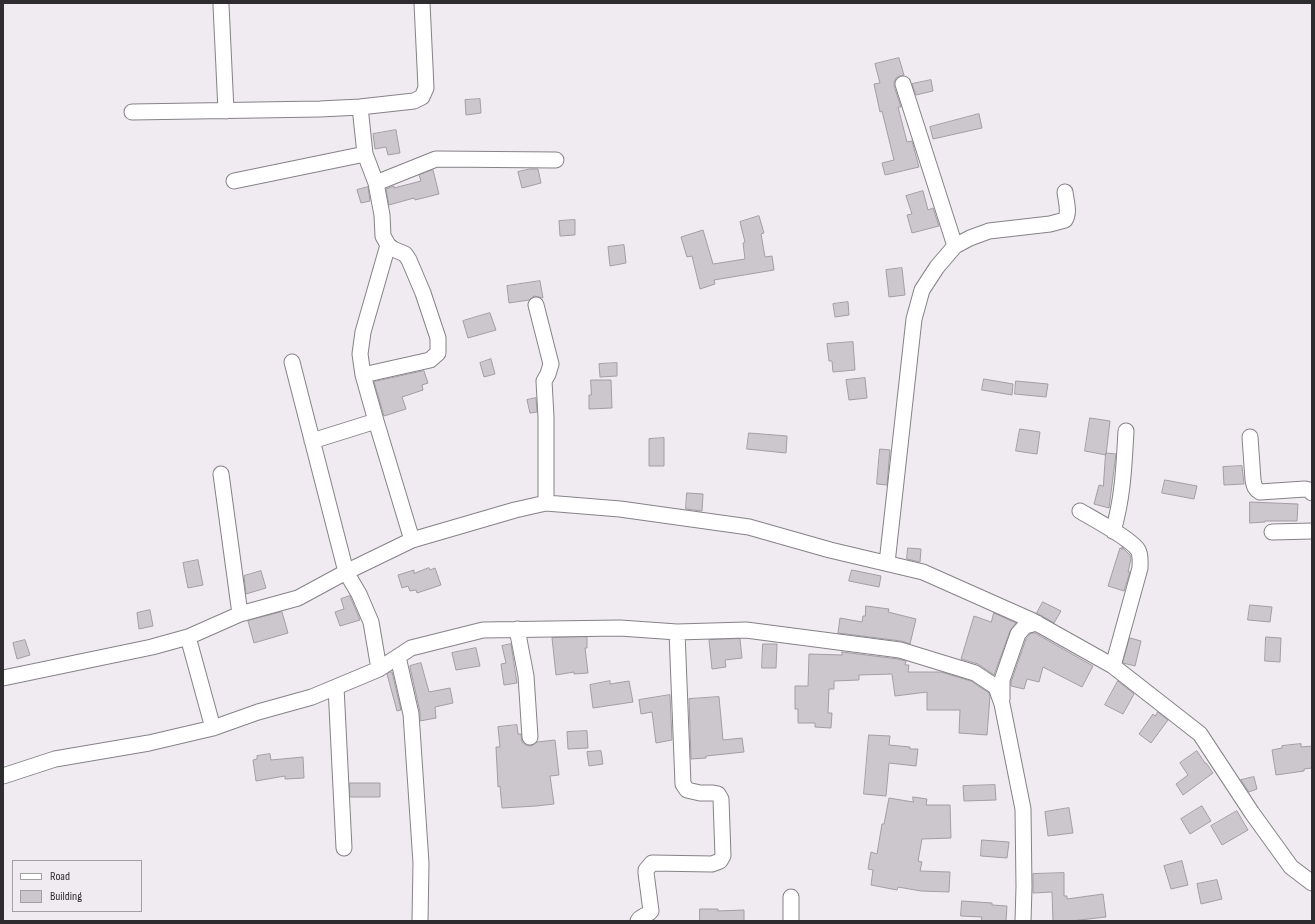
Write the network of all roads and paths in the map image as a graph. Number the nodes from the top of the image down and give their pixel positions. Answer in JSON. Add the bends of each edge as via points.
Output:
{"nodes":[{"id":1,"x":422,"y":3,"type":"edge"},
{"id":2,"x":221,"y":5,"type":"dead end"},
{"id":3,"x":903,"y":84,"type":"dead end"},
{"id":4,"x":360,"y":107,"type":"junction"},
{"id":5,"x":226,"y":111,"type":"junction"},
{"id":6,"x":132,"y":112,"type":"dead end"},
{"id":7,"x":365,"y":154,"type":"junction"},
{"id":8,"x":556,"y":160,"type":"dead end"},
{"id":9,"x":234,"y":181,"type":"dead end"},
{"id":10,"x":376,"y":183,"type":"junction"},
{"id":11,"x":1065,"y":192,"type":"dead end"},
{"id":12,"x":388,"y":245,"type":"junction"},
{"id":13,"x":955,"y":246,"type":"junction"},
{"id":14,"x":536,"y":305,"type":"dead end"},
{"id":15,"x":292,"y":362,"type":"dead end"},
{"id":16,"x":363,"y":375,"type":"junction"},
{"id":17,"x":376,"y":421,"type":"junction"},
{"id":18,"x":1126,"y":431,"type":"dead end"},
{"id":19,"x":1250,"y":437,"type":"dead end"},
{"id":20,"x":312,"y":441,"type":"junction"},
{"id":21,"x":221,"y":474,"type":"dead end"},
{"id":22,"x":1312,"y":493,"type":"edge"},
{"id":23,"x":546,"y":503,"type":"junction"},
{"id":24,"x":1080,"y":511,"type":"dead end"},
{"id":25,"x":1312,"y":530,"type":"edge"},
{"id":26,"x":1113,"y":531,"type":"junction"},
{"id":27,"x":1272,"y":532,"type":"dead end"},
{"id":28,"x":412,"y":540,"type":"junction"},
{"id":29,"x":887,"y":563,"type":"junction"},
{"id":30,"x":346,"y":572,"type":"junction"},
{"id":31,"x":240,"y":614,"type":"junction"},
{"id":32,"x":1037,"y":624,"type":"junction"},
{"id":33,"x":518,"y":629,"type":"junction"},
{"id":34,"x":677,"y":632,"type":"junction"},
{"id":35,"x":188,"y":637,"type":"junction"},
{"id":36,"x":398,"y":657,"type":"junction"},
{"id":37,"x":1113,"y":666,"type":"junction"},
{"id":38,"x":379,"y":669,"type":"junction"},
{"id":39,"x":3,"y":678,"type":"edge"},
{"id":40,"x":336,"y":687,"type":"junction"},
{"id":41,"x":1002,"y":704,"type":"junction"},
{"id":42,"x":213,"y":728,"type":"junction"},
{"id":43,"x":530,"y":737,"type":"dead end"},
{"id":44,"x":3,"y":776,"type":"edge"},
{"id":45,"x":344,"y":848,"type":"dead end"},
{"id":46,"x":1312,"y":883,"type":"edge"},
{"id":47,"x":791,"y":897,"type":"dead end"},
{"id":48,"x":420,"y":921,"type":"edge"},
{"id":49,"x":638,"y":921,"type":"edge"},
{"id":50,"x":791,"y":921,"type":"edge"},
{"id":51,"x":1023,"y":921,"type":"edge"}],
"edges":[{"from":1,"to":4,"type":"street","via":[[426,88],[422,97],[414,101]]},
{"from":2,"to":5,"type":"street"},
{"from":3,"to":13,"type":"street"},
{"from":4,"to":5,"type":"street"},
{"from":4,"to":7,"type":"street"},
{"from":5,"to":6,"type":"street"},
{"from":7,"to":9,"type":"street"},
{"from":7,"to":10,"type":"street"},
{"from":8,"to":10,"type":"street","via":[[436,159]]},
{"from":10,"to":12,"type":"street","via":[[383,236]]},
{"from":11,"to":13,"type":"street","via":[[1065,220],[990,231]]},
{"from":12,"to":16,"type":"street","via":[[363,332],[360,354]]},
{"from":12,"to":16,"type":"street","via":[[405,254],[409,260],[438,338],[438,353],[430,360]]},
{"from":13,"to":29,"type":"street","via":[[922,290],[914,319]]},
{"from":14,"to":23,"type":"street","via":[[551,364],[544,381]]},
{"from":15,"to":20,"type":"street"},
{"from":16,"to":17,"type":"street"},
{"from":17,"to":20,"type":"street"},
{"from":17,"to":28,"type":"street"},
{"from":18,"to":26,"type":"street","via":[[1123,487]]},
{"from":19,"to":22,"type":"street","via":[[1253,480],[1257,490],[1260,492],[1305,489]]},
{"from":20,"to":30,"type":"street"},
{"from":21,"to":31,"type":"street"},
{"from":23,"to":28,"type":"street"},
{"from":23,"to":29,"type":"street","via":[[620,509],[749,527]]},
{"from":24,"to":26,"type":"street"},
{"from":25,"to":27,"type":"street"},
{"from":26,"to":37,"type":"street","via":[[1138,550],[1140,568]]},
{"from":28,"to":30,"type":"street"},
{"from":29,"to":32,"type":"street","via":[[923,572]]},
{"from":30,"to":31,"type":"street","via":[[298,598]]},
{"from":30,"to":38,"type":"street","via":[[372,622]]},
{"from":31,"to":35,"type":"street"},
{"from":32,"to":37,"type":"street"},
{"from":32,"to":41,"type":"street","via":[[1025,626],[1018,634],[1002,680]]},
{"from":33,"to":34,"type":"street","via":[[620,628]]},
{"from":33,"to":36,"type":"street","via":[[483,630],[411,648]]},
{"from":33,"to":43,"type":"street","via":[[526,676]]},
{"from":34,"to":41,"type":"street","via":[[746,630],[900,650],[974,673],[996,687]]},
{"from":34,"to":49,"type":"street","via":[[684,784],[687,790],[718,794],[721,799],[723,856],[720,861],[712,864],[652,863],[646,870],[651,911]]},
{"from":35,"to":39,"type":"street"},
{"from":35,"to":42,"type":"street"},
{"from":36,"to":38,"type":"street"},
{"from":36,"to":48,"type":"street","via":[[411,714],[421,863]]},
{"from":37,"to":46,"type":"street","via":[[1200,734],[1291,867]]},
{"from":38,"to":40,"type":"street"},
{"from":40,"to":42,"type":"street"},
{"from":40,"to":45,"type":"street"},
{"from":41,"to":51,"type":"street","via":[[1023,809]]},
{"from":42,"to":44,"type":"street","via":[[149,743],[55,759]]},
{"from":47,"to":50,"type":"street"}]}
